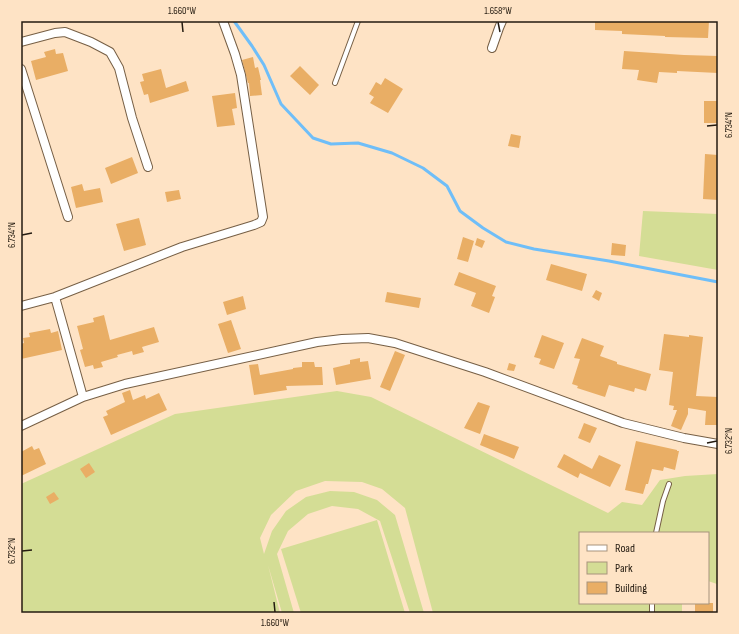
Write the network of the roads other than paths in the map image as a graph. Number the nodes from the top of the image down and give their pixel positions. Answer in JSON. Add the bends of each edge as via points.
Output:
{"nodes":[{"id":1,"x":223,"y":21,"type":"edge"},
{"id":2,"x":358,"y":21,"type":"edge"},
{"id":3,"x":502,"y":21,"type":"edge"},
{"id":4,"x":21,"y":42,"type":"edge"},
{"id":5,"x":492,"y":48,"type":"dead end"},
{"id":6,"x":21,"y":69,"type":"edge"},
{"id":7,"x":335,"y":83,"type":"dead end"},
{"id":8,"x":148,"y":167,"type":"dead end"},
{"id":9,"x":68,"y":217,"type":"dead end"},
{"id":10,"x":55,"y":297,"type":"junction"},
{"id":11,"x":21,"y":306,"type":"edge"},
{"id":12,"x":82,"y":397,"type":"junction"},
{"id":13,"x":21,"y":426,"type":"edge"},
{"id":14,"x":718,"y":444,"type":"edge"},
{"id":15,"x":669,"y":484,"type":"dead end"},
{"id":16,"x":656,"y":532,"type":"edge"}],
"edges":[{"from":1,"to":10,"type":"street","via":[[241,75],[263,217],[261,222],[182,247]]},
{"from":2,"to":7,"type":"lane"},
{"from":3,"to":5,"type":"street"},
{"from":4,"to":8,"type":"street","via":[[65,32],[110,52],[119,68]]},
{"from":6,"to":9,"type":"street"},
{"from":10,"to":11,"type":"street"},
{"from":10,"to":12,"type":"street"},
{"from":12,"to":13,"type":"street"},
{"from":12,"to":14,"type":"street","via":[[126,384],[317,342],[368,338],[395,343],[485,372],[623,423]]},
{"from":15,"to":16,"type":"lane"}]}
